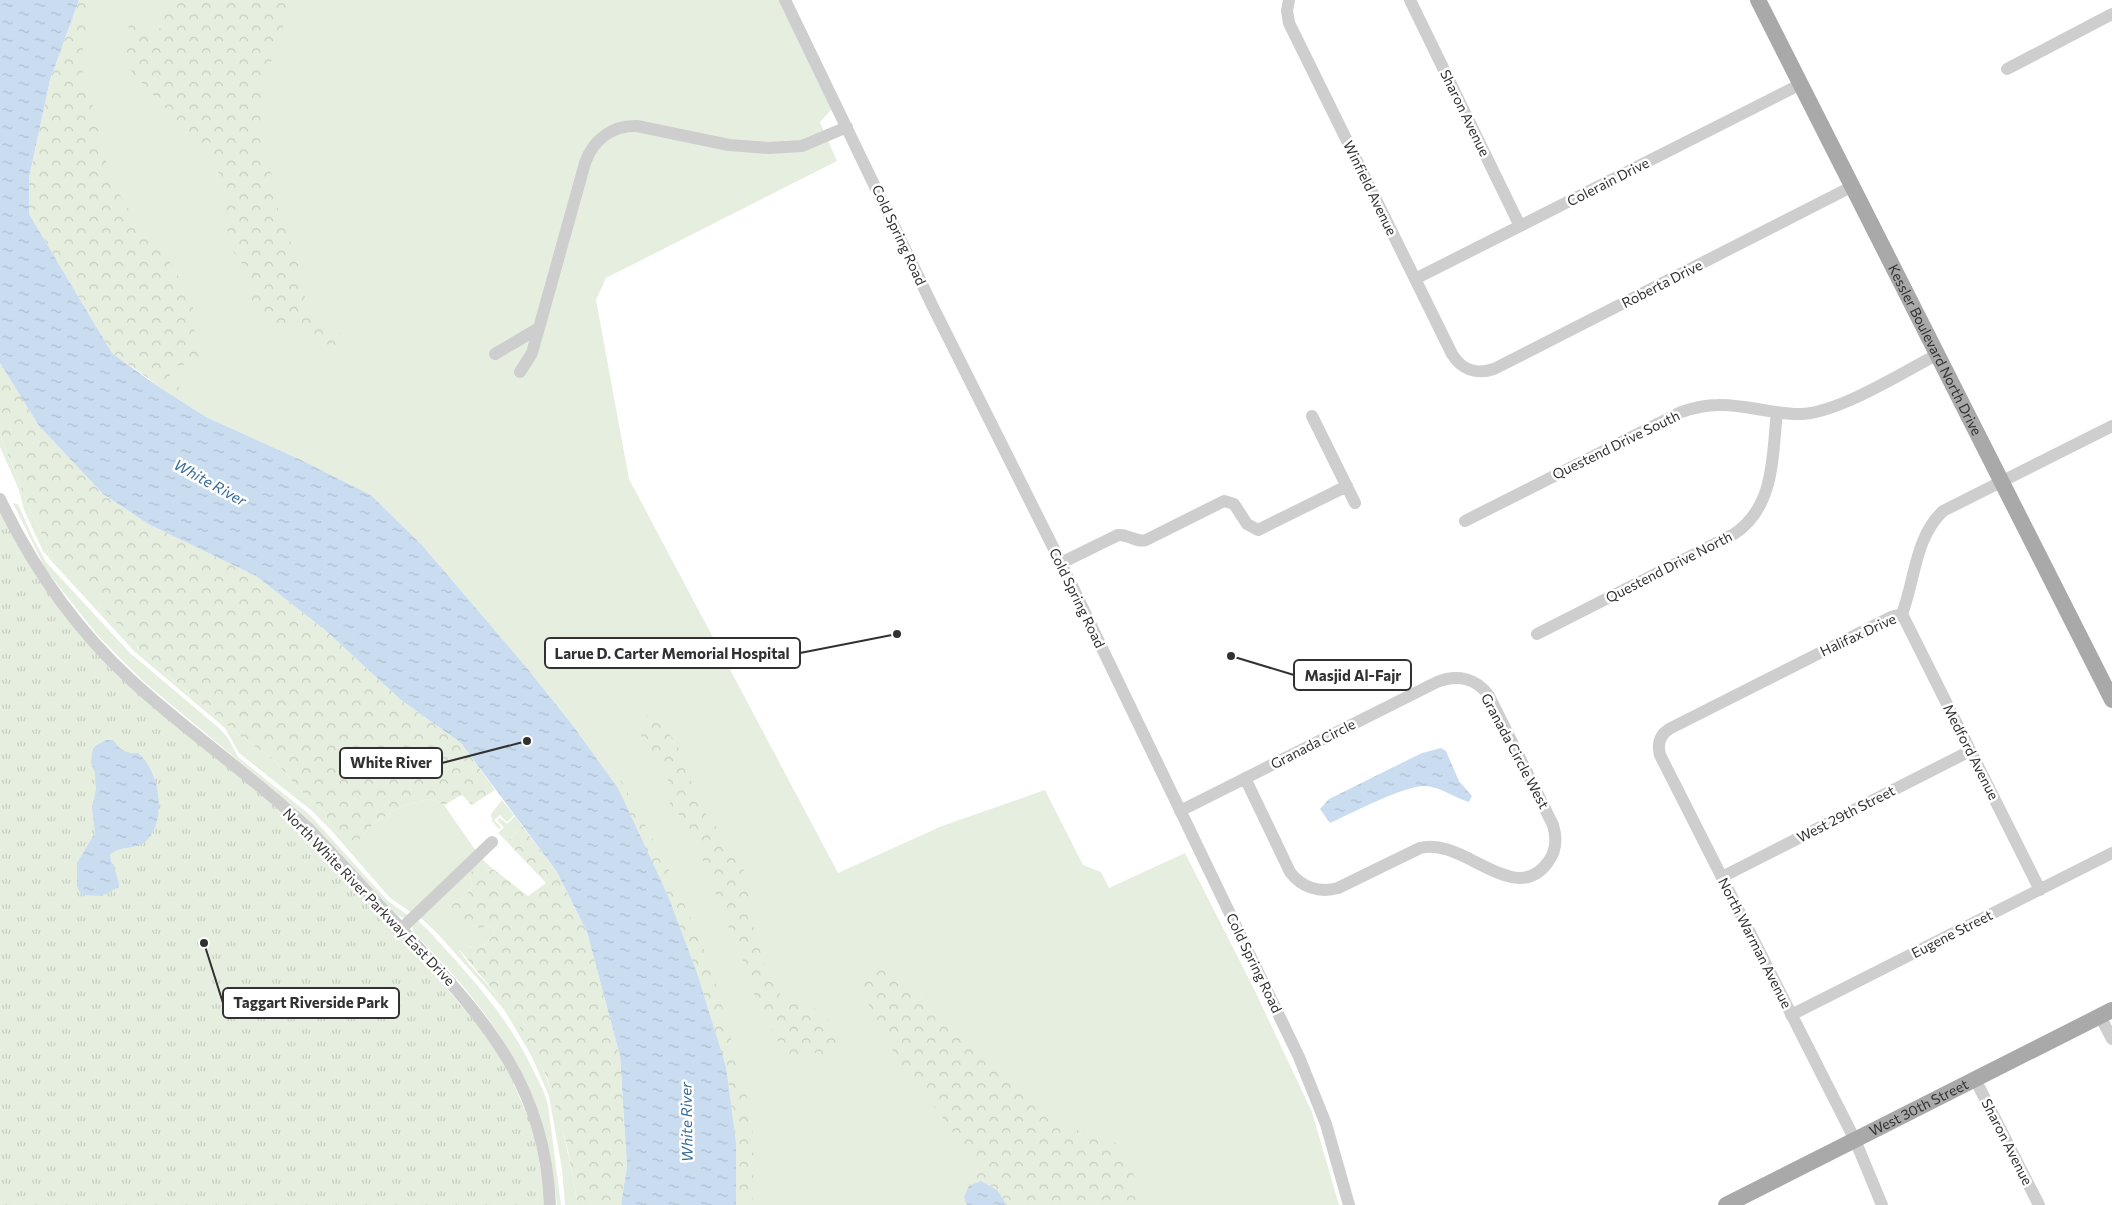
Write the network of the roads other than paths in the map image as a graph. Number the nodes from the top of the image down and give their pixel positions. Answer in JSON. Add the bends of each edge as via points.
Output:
{"nodes":[{"id":1,"x":785,"y":0,"type":"edge"},
{"id":2,"x":1290,"y":0,"type":"edge"},
{"id":3,"x":1410,"y":0,"type":"edge"},
{"id":4,"x":1758,"y":0,"type":"edge"},
{"id":5,"x":2112,"y":14,"type":"edge"},
{"id":6,"x":2007,"y":69,"type":"dead end"},
{"id":7,"x":1801,"y":84,"type":"junction"},
{"id":8,"x":847,"y":127,"type":"junction"},
{"id":9,"x":1853,"y":186,"type":"junction"},
{"id":10,"x":1520,"y":226,"type":"junction"},
{"id":11,"x":1415,"y":279,"type":"junction"},
{"id":12,"x":539,"y":328,"type":"junction"},
{"id":13,"x":495,"y":354,"type":"dead end"},
{"id":14,"x":1938,"y":354,"type":"junction"},
{"id":15,"x":1469,"y":370,"type":"joint"},
{"id":16,"x":520,"y":372,"type":"dead end"},
{"id":17,"x":1777,"y":412,"type":"junction"},
{"id":18,"x":1312,"y":416,"type":"dead end"},
{"id":19,"x":2112,"y":426,"type":"edge"},
{"id":20,"x":2002,"y":480,"type":"junction"},
{"id":21,"x":1347,"y":486,"type":"junction"},
{"id":22,"x":0,"y":499,"type":"edge"},
{"id":23,"x":1356,"y":503,"type":"dead end"},
{"id":24,"x":1465,"y":521,"type":"dead end"},
{"id":25,"x":1061,"y":563,"type":"junction"},
{"id":26,"x":1902,"y":614,"type":"junction"},
{"id":27,"x":1537,"y":634,"type":"dead end"},
{"id":28,"x":1446,"y":679,"type":"joint"},
{"id":29,"x":2112,"y":700,"type":"edge"},
{"id":30,"x":1659,"y":744,"type":"joint"},
{"id":31,"x":1970,"y":751,"type":"junction"},
{"id":32,"x":1245,"y":778,"type":"junction"},
{"id":33,"x":1180,"y":811,"type":"junction"},
{"id":34,"x":492,"y":842,"type":"dead end"},
{"id":35,"x":2112,"y":853,"type":"edge"},
{"id":36,"x":1722,"y":877,"type":"junction"},
{"id":37,"x":2040,"y":890,"type":"junction"},
{"id":38,"x":401,"y":929,"type":"junction"},
{"id":39,"x":2106,"y":1013,"type":"edge"},
{"id":40,"x":1791,"y":1015,"type":"junction"},
{"id":41,"x":2112,"y":1039,"type":"edge"},
{"id":42,"x":1975,"y":1079,"type":"junction"},
{"id":43,"x":1855,"y":1140,"type":"junction"},
{"id":44,"x":550,"y":1205,"type":"edge"},
{"id":45,"x":1349,"y":1205,"type":"edge"},
{"id":46,"x":1726,"y":1205,"type":"edge"},
{"id":47,"x":1882,"y":1205,"type":"edge"},
{"id":48,"x":2039,"y":1205,"type":"edge"}],
"edges":[{"from":1,"to":8,"type":"street","name":"Cold Spring Road"},
{"from":2,"to":11,"type":"street","name":"Winfield Avenue","via":[[1287,11],[1289,23]]},
{"from":3,"to":10,"type":"street","name":"Sharon Avenue"},
{"from":4,"to":7,"type":"main road","name":"Kessler Boulevard North Drive"},
{"from":5,"to":6,"type":"street"},
{"from":7,"to":9,"type":"main road","name":"Kessler Boulevard North Drive"},
{"from":7,"to":10,"type":"street","name":"Colerain Drive"},
{"from":8,"to":12,"type":"street","via":[[812,143],[792,147],[729,145],[636,126],[606,134],[594,145],[585,163]]},
{"from":8,"to":25,"type":"street","name":"Cold Spring Road"},
{"from":9,"to":14,"type":"main road","name":"Kessler Boulevard North Drive"},
{"from":9,"to":15,"type":"street","name":"Roberta Drive","via":[[1494,369],[1483,372]]},
{"from":10,"to":11,"type":"street","name":"Colerain Drive"},
{"from":11,"to":15,"type":"street","name":"Winfield Avenue","via":[[1454,358]]},
{"from":12,"to":13,"type":"street"},
{"from":12,"to":16,"type":"street","via":[[532,353]]},
{"from":14,"to":17,"type":"street","name":"Questend Drive South","via":[[1831,408],[1802,414]]},
{"from":14,"to":20,"type":"main road","name":"Kessler Boulevard North Drive"},
{"from":17,"to":24,"type":"street","name":"Questend Drive South","via":[[1718,405],[1680,412]]},
{"from":17,"to":27,"type":"street","name":"Questend Drive North","via":[[1767,489],[1760,508],[1747,524],[1734,534]]},
{"from":18,"to":21,"type":"street"},
{"from":19,"to":20,"type":"street","name":"Halifax Drive"},
{"from":20,"to":26,"type":"street","name":"Halifax Drive","via":[[1949,506],[1937,516],[1924,538]]},
{"from":20,"to":29,"type":"main road","name":"Kessler Boulevard North Drive"},
{"from":21,"to":23,"type":"street"},
{"from":21,"to":25,"type":"street","via":[[1258,530],[1246,524],[1234,504],[1224,501],[1146,540],[1118,535]]},
{"from":22,"to":38,"type":"street","name":"North White River Parkway East Drive","via":[[39,570],[97,645],[151,698],[304,824]]},
{"from":25,"to":33,"type":"street","name":"Cold Spring Road"},
{"from":26,"to":30,"type":"street","name":"Halifax Drive","via":[[1669,729]]},
{"from":26,"to":31,"type":"street","name":"Medford Avenue"},
{"from":28,"to":32,"type":"street","name":"Granada Circle"},
{"from":28,"to":32,"type":"street","name":"Granada Circle West","via":[[1470,680],[1488,696],[1553,825],[1554,849],[1545,866],[1535,873],[1516,877],[1499,874],[1450,849],[1424,847],[1338,888],[1314,889],[1290,872]]},
{"from":30,"to":36,"type":"street","name":"North Warman Avenue","via":[[1660,755]]},
{"from":31,"to":36,"type":"street","name":"West 29th Street"},
{"from":31,"to":37,"type":"street","name":"Medford Avenue"},
{"from":32,"to":33,"type":"street","name":"Granada Circle"},
{"from":33,"to":45,"type":"street","name":"Cold Spring Road","via":[[1305,1072],[1329,1132]]},
{"from":34,"to":38,"type":"street"},
{"from":35,"to":37,"type":"street","name":"Eugene Street"},
{"from":36,"to":40,"type":"street","name":"North Warman Avenue"},
{"from":37,"to":40,"type":"street","name":"Eugene Street"},
{"from":38,"to":44,"type":"street","name":"North White River Parkway East Drive","via":[[476,1011],[518,1076],[544,1152]]},
{"from":39,"to":41,"type":"street"},
{"from":39,"to":42,"type":"main road","name":"West 30th Street"},
{"from":40,"to":43,"type":"street","name":"North Warman Avenue"},
{"from":42,"to":43,"type":"main road","name":"West 30th Street"},
{"from":42,"to":48,"type":"street","name":"Sharon Avenue"},
{"from":43,"to":46,"type":"main road","name":"West 30th Street"},
{"from":43,"to":47,"type":"street"}]}
